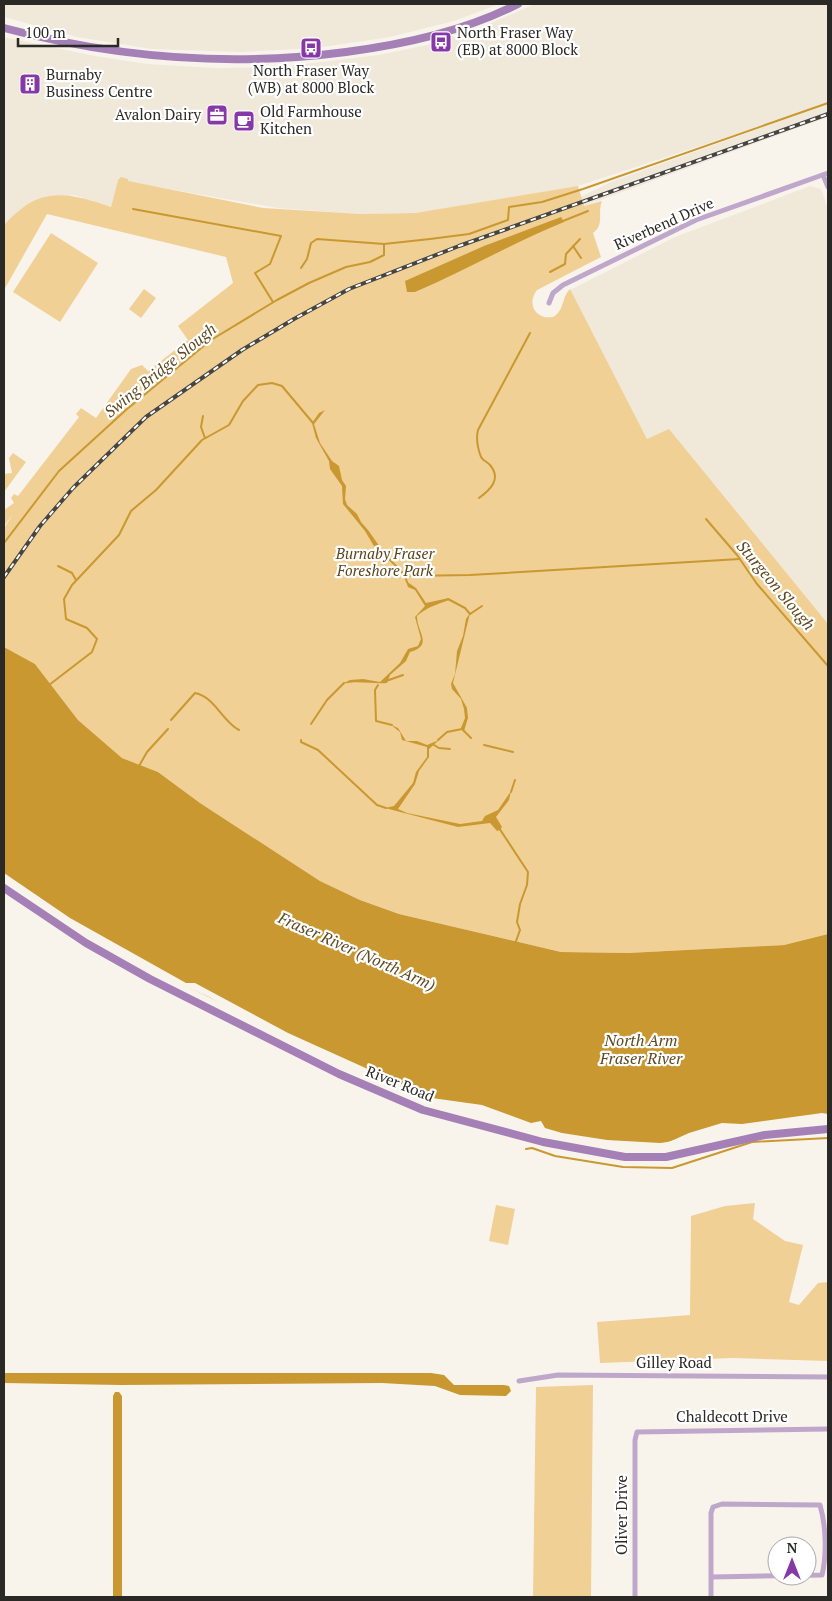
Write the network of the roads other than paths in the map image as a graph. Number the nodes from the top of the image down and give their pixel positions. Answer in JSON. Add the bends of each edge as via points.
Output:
{"nodes":[{"id":1,"x":518,"y":4,"type":"edge"},
{"id":2,"x":4,"y":28,"type":"edge"},
{"id":3,"x":826,"y":174,"type":"edge"},
{"id":4,"x":828,"y":186,"type":"edge"},
{"id":5,"x":549,"y":303,"type":"dead end"},
{"id":6,"x":4,"y":888,"type":"edge"},
{"id":7,"x":828,"y":1129,"type":"edge"},
{"id":8,"x":828,"y":1376,"type":"edge"},
{"id":9,"x":519,"y":1380,"type":"dead end"},
{"id":10,"x":828,"y":1429,"type":"edge"},
{"id":11,"x":637,"y":1432,"type":"joint"},
{"id":12,"x":711,"y":1577,"type":"junction"},
{"id":13,"x":635,"y":1597,"type":"edge"},
{"id":14,"x":711,"y":1597,"type":"edge"}],
"edges":[{"from":1,"to":2,"type":"street","via":[[468,25],[418,40],[272,59],[191,59],[108,50]]},
{"from":3,"to":4,"type":"street"},
{"from":3,"to":5,"type":"street","name":"Riverbend Drive","via":[[696,220],[563,285],[553,293]]},
{"from":6,"to":7,"type":"street","name":"River Road","via":[[150,979],[339,1074],[423,1110],[543,1142],[625,1157],[666,1157],[765,1135]]},
{"from":8,"to":9,"type":"street","name":"Gilley Road","via":[[558,1376]]},
{"from":10,"to":11,"type":"street","name":"Chaldecott Drive"},
{"from":11,"to":13,"type":"street","name":"Oliver Drive"},
{"from":12,"to":12,"type":"street","via":[[713,1507],[722,1504],[820,1505],[824,1517],[822,1575]]},
{"from":12,"to":14,"type":"street"}]}
